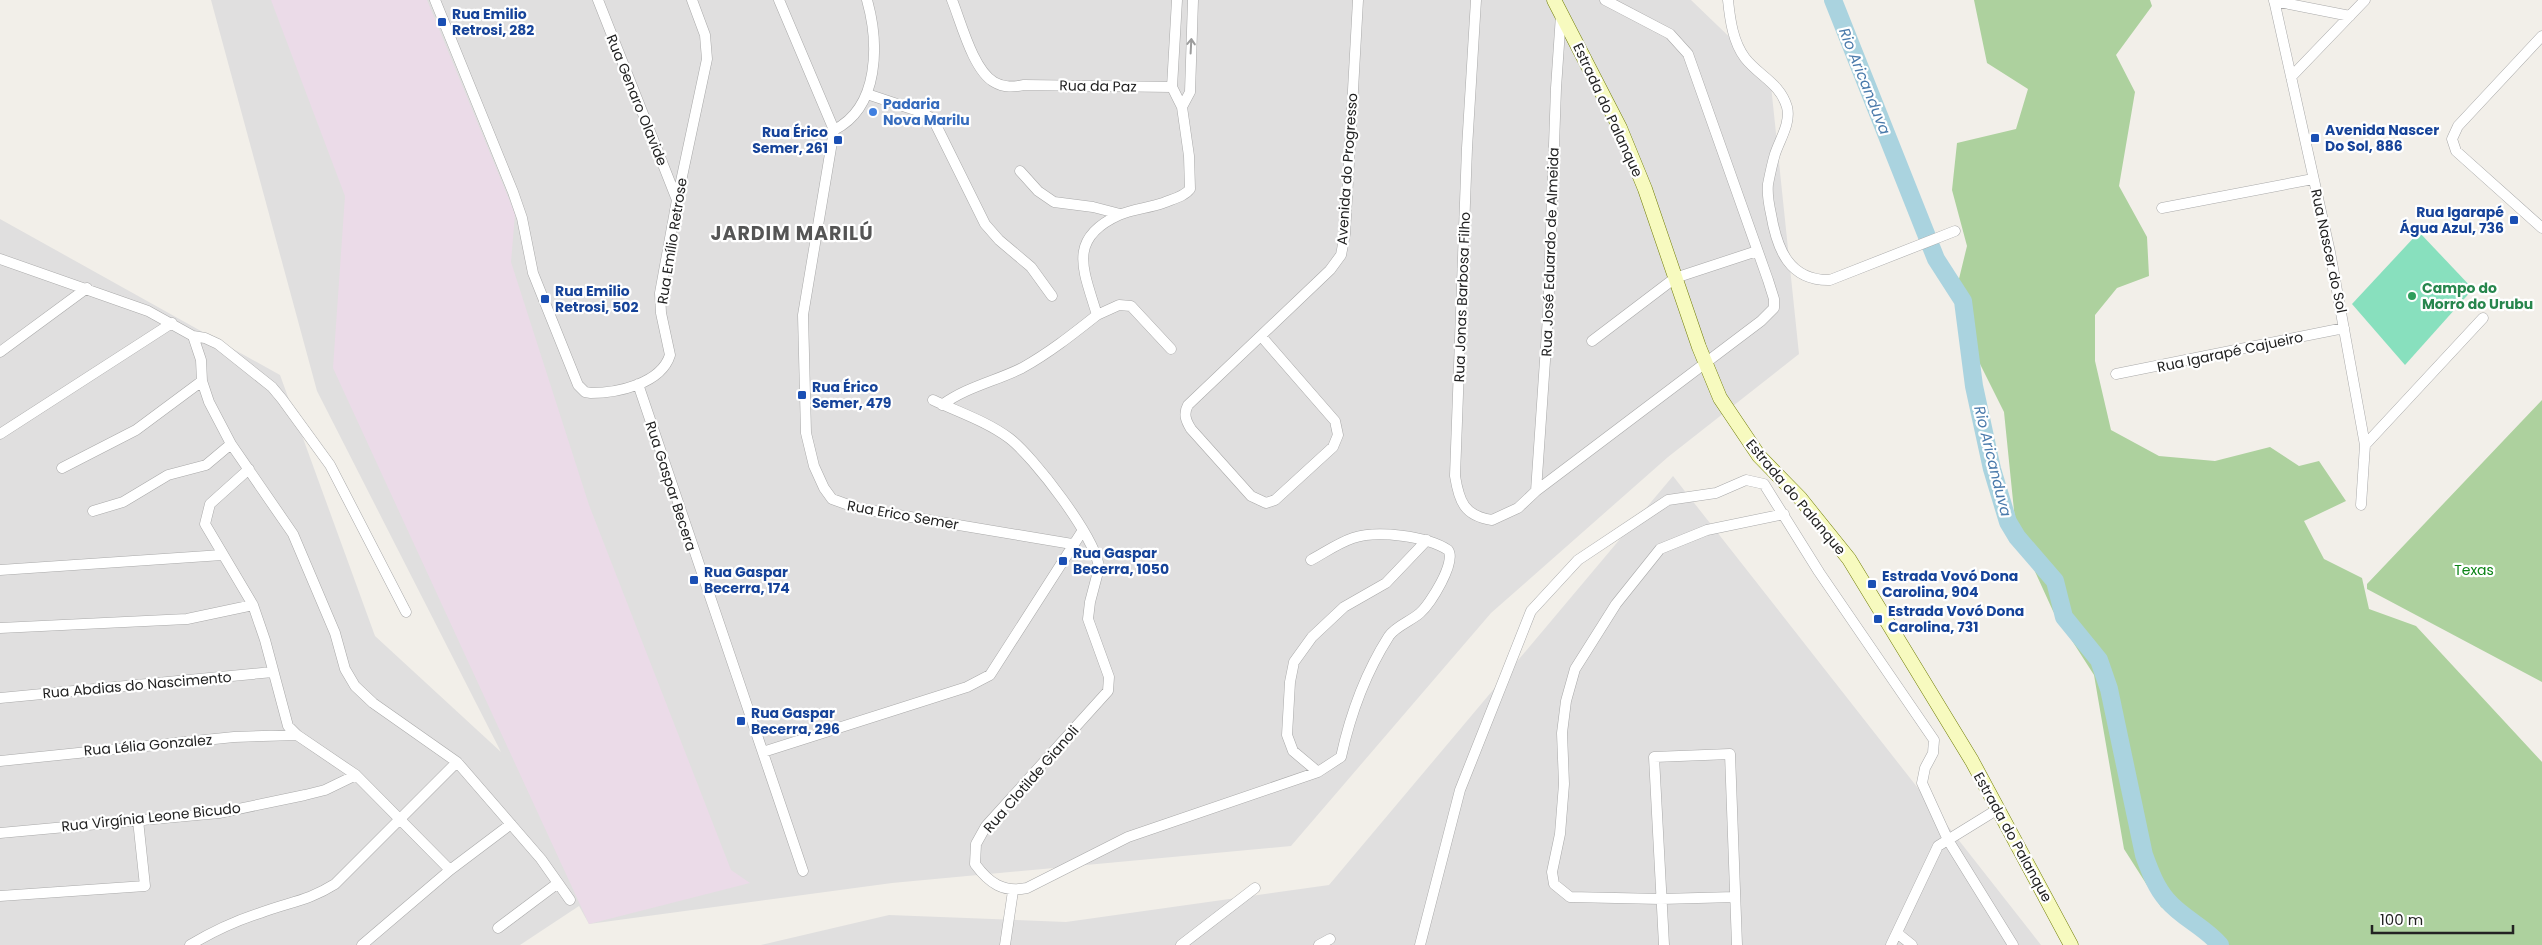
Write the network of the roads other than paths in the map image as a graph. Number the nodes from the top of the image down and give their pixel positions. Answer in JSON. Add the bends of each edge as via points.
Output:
{"nodes":[{"id":1,"x":435,"y":0,"type":"edge"},
{"id":2,"x":598,"y":0,"type":"edge"},
{"id":3,"x":692,"y":0,"type":"edge"},
{"id":4,"x":779,"y":0,"type":"edge"},
{"id":5,"x":867,"y":0,"type":"edge"},
{"id":6,"x":952,"y":0,"type":"edge"},
{"id":7,"x":1177,"y":0,"type":"edge"},
{"id":8,"x":1193,"y":0,"type":"edge"},
{"id":9,"x":1358,"y":0,"type":"edge"},
{"id":10,"x":1476,"y":0,"type":"edge"},
{"id":11,"x":1554,"y":0,"type":"edge"},
{"id":12,"x":1605,"y":0,"type":"edge"},
{"id":13,"x":1728,"y":0,"type":"edge"},
{"id":14,"x":2365,"y":0,"type":"edge"},
{"id":15,"x":2274,"y":1,"type":"edge"},
{"id":16,"x":1561,"y":14,"type":"junction"},
{"id":17,"x":2350,"y":16,"type":"junction"},
{"id":18,"x":2542,"y":36,"type":"edge"},
{"id":19,"x":2291,"y":77,"type":"junction"},
{"id":20,"x":1172,"y":87,"type":"junction"},
{"id":21,"x":867,"y":94,"type":"junction"},
{"id":22,"x":1182,"y":108,"type":"junction"},
{"id":23,"x":834,"y":130,"type":"junction"},
{"id":24,"x":1020,"y":171,"type":"dead end"},
{"id":25,"x":2313,"y":179,"type":"junction"},
{"id":26,"x":677,"y":200,"type":"junction"},
{"id":27,"x":2162,"y":208,"type":"dead end"},
{"id":28,"x":1120,"y":214,"type":"junction"},
{"id":29,"x":2542,"y":228,"type":"edge"},
{"id":30,"x":1955,"y":230,"type":"dead end"},
{"id":31,"x":1757,"y":250,"type":"junction"},
{"id":32,"x":0,"y":259,"type":"edge"},
{"id":33,"x":1675,"y":278,"type":"junction"},
{"id":34,"x":87,"y":288,"type":"junction"},
{"id":35,"x":1052,"y":296,"type":"dead end"},
{"id":36,"x":1097,"y":315,"type":"junction"},
{"id":37,"x":2483,"y":318,"type":"dead end"},
{"id":38,"x":172,"y":323,"type":"junction"},
{"id":39,"x":2344,"y":328,"type":"junction"},
{"id":40,"x":193,"y":336,"type":"junction"},
{"id":41,"x":1261,"y":336,"type":"junction"},
{"id":42,"x":1592,"y":341,"type":"dead end"},
{"id":43,"x":1171,"y":349,"type":"dead end"},
{"id":44,"x":0,"y":352,"type":"edge"},
{"id":45,"x":1706,"y":364,"type":"junction"},
{"id":46,"x":2116,"y":374,"type":"dead end"},
{"id":47,"x":202,"y":380,"type":"junction"},
{"id":48,"x":638,"y":384,"type":"junction"},
{"id":49,"x":0,"y":434,"type":"edge"},
{"id":50,"x":231,"y":444,"type":"junction"},
{"id":51,"x":2365,"y":445,"type":"junction"},
{"id":52,"x":62,"y":468,"type":"dead end"},
{"id":53,"x":249,"y":469,"type":"junction"},
{"id":54,"x":1536,"y":491,"type":"junction"},
{"id":55,"x":2361,"y":505,"type":"dead end"},
{"id":56,"x":93,"y":511,"type":"dead end"},
{"id":57,"x":1784,"y":514,"type":"junction"},
{"id":58,"x":1083,"y":530,"type":"junction"},
{"id":59,"x":1427,"y":540,"type":"junction"},
{"id":60,"x":1072,"y":544,"type":"junction"},
{"id":61,"x":222,"y":555,"type":"junction"},
{"id":62,"x":1311,"y":560,"type":"dead end"},
{"id":63,"x":0,"y":570,"type":"edge"},
{"id":64,"x":253,"y":605,"type":"junction"},
{"id":65,"x":406,"y":612,"type":"dead end"},
{"id":66,"x":0,"y":628,"type":"edge"},
{"id":67,"x":273,"y":672,"type":"junction"},
{"id":68,"x":0,"y":698,"type":"edge"},
{"id":69,"x":297,"y":735,"type":"junction"},
{"id":70,"x":763,"y":752,"type":"junction"},
{"id":71,"x":0,"y":761,"type":"edge"},
{"id":72,"x":457,"y":762,"type":"junction"},
{"id":73,"x":1318,"y":772,"type":"junction"},
{"id":74,"x":356,"y":775,"type":"junction"},
{"id":75,"x":1998,"y":809,"type":"junction"},
{"id":76,"x":400,"y":817,"type":"junction"},
{"id":77,"x":138,"y":820,"type":"junction"},
{"id":78,"x":511,"y":824,"type":"junction"},
{"id":79,"x":0,"y":833,"type":"edge"},
{"id":80,"x":1948,"y":840,"type":"junction"},
{"id":81,"x":450,"y":870,"type":"junction"},
{"id":82,"x":803,"y":871,"type":"dead end"},
{"id":83,"x":558,"y":883,"type":"junction"},
{"id":84,"x":1255,"y":888,"type":"dead end"},
{"id":85,"x":1013,"y":891,"type":"junction"},
{"id":86,"x":0,"y":896,"type":"edge"},
{"id":87,"x":1735,"y":897,"type":"junction"},
{"id":88,"x":1661,"y":899,"type":"junction"},
{"id":89,"x":570,"y":900,"type":"dead end"},
{"id":90,"x":498,"y":928,"type":"dead end"},
{"id":91,"x":1897,"y":933,"type":"junction"},
{"id":92,"x":1330,"y":939,"type":"dead end"},
{"id":93,"x":190,"y":945,"type":"edge"},
{"id":94,"x":362,"y":945,"type":"edge"},
{"id":95,"x":1005,"y":945,"type":"edge"},
{"id":96,"x":1181,"y":945,"type":"edge"},
{"id":97,"x":1318,"y":945,"type":"edge"},
{"id":98,"x":1420,"y":945,"type":"edge"},
{"id":99,"x":1664,"y":945,"type":"edge"},
{"id":100,"x":1737,"y":945,"type":"edge"},
{"id":101,"x":1891,"y":945,"type":"edge"},
{"id":102,"x":1912,"y":945,"type":"edge"},
{"id":103,"x":2013,"y":945,"type":"edge"},
{"id":104,"x":2071,"y":945,"type":"edge"}],
"edges":[{"from":1,"to":48,"type":"street","name":"Rua Emílio Retrose","via":[[513,192],[522,218],[533,273],[578,385],[591,394]]},
{"from":2,"to":26,"type":"street","name":"Rua Genaro Olavide"},
{"from":3,"to":26,"type":"street","name":"Rua Emílio Retrose","via":[[705,35],[707,59]]},
{"from":4,"to":23,"type":"street"},
{"from":5,"to":21,"type":"street","via":[[873,28],[872,70]]},
{"from":6,"to":20,"type":"street","name":"Rua da Paz","via":[[974,54],[990,79],[1006,86]]},
{"from":7,"to":20,"type":"street"},
{"from":22,"to":8,"type":"street","one_way":true,"via":[[1190,92]]},
{"from":9,"to":41,"type":"street","name":"Avenida do Progresso","via":[[1345,234],[1341,255],[1330,270]]},
{"from":10,"to":54,"type":"street","name":"Rua Jonas Barbosa Filho","via":[[1455,476],[1458,496],[1472,515],[1482,519],[1500,518],[1518,508]]},
{"from":11,"to":16,"type":"street","name":"Estrada do Palanque"},
{"from":12,"to":31,"type":"street","via":[[1670,34],[1688,54]]},
{"from":13,"to":30,"type":"street","via":[[1739,48],[1752,66],[1779,90],[1788,109],[1768,187],[1772,224],[1785,260],[1817,280],[1830,280]]},
{"from":14,"to":17,"type":"street"},
{"from":15,"to":17,"type":"street"},
{"from":15,"to":19,"type":"street","name":"Rua Nascer do Sol"},
{"from":16,"to":33,"type":"street","name":"Estrada do Palanque","via":[[1620,128]]},
{"from":16,"to":54,"type":"street","name":"Rua José Eduardo de Almeida","via":[[1548,317]]},
{"from":17,"to":19,"type":"street"},
{"from":18,"to":29,"type":"street","via":[[2458,126],[2452,139],[2456,151]]},
{"from":19,"to":25,"type":"street","name":"Rua Nascer do Sol"},
{"from":20,"to":22,"type":"street"},
{"from":21,"to":23,"type":"street","via":[[846,124]]},
{"from":21,"to":35,"type":"street","via":[[933,119],[986,224],[999,240],[1031,267]]},
{"from":22,"to":28,"type":"street","via":[[1190,166],[1188,192],[1160,204]]},
{"from":23,"to":60,"type":"street","name":"Rua Erico Semer","via":[[803,315],[806,433],[814,466],[824,488],[832,499],[858,508]]},
{"from":24,"to":28,"type":"street","via":[[1038,191],[1054,202]]},
{"from":25,"to":27,"type":"street"},
{"from":25,"to":39,"type":"street","name":"Rua Nascer do Sol"},
{"from":26,"to":48,"type":"street","name":"Rua Emílio Retrose","via":[[660,302],[670,355],[659,372]]},
{"from":28,"to":36,"type":"street","via":[[1093,233],[1082,252],[1083,268]]},
{"from":31,"to":33,"type":"street"},
{"from":31,"to":45,"type":"street","name":"Rua Jonas Barbosa Filho","via":[[1774,299],[1774,308]]},
{"from":32,"to":34,"type":"street"},
{"from":33,"to":42,"type":"street"},
{"from":33,"to":45,"type":"street","name":"Estrada do Palanque"},
{"from":34,"to":38,"type":"street"},
{"from":34,"to":44,"type":"street"},
{"from":36,"to":43,"type":"street","via":[[1119,305],[1131,306]]},
{"from":36,"to":58,"type":"street","via":[[1036,359],[938,403],[998,431],[1019,447]]},
{"from":37,"to":51,"type":"street"},
{"from":38,"to":40,"type":"street"},
{"from":38,"to":49,"type":"street"},
{"from":39,"to":46,"type":"street","name":"Rua Igarapé Cajueiro"},
{"from":39,"to":51,"type":"street","name":"Rua Nascer do Sol"},
{"from":40,"to":47,"type":"street","via":[[201,360]]},
{"from":40,"to":65,"type":"street","via":[[218,344],[272,387],[282,399],[330,465]]},
{"from":41,"to":41,"type":"street","name":"Avenida do Progresso","via":[[1335,421],[1338,435],[1333,447],[1275,500],[1266,503],[1251,496],[1191,429],[1185,415],[1188,405]]},
{"from":45,"to":54,"type":"street","name":"Rua Jonas Barbosa Filho"},
{"from":45,"to":75,"type":"street","name":"Estrada do Palanque","via":[[1720,398],[1759,456],[1800,498],[1849,559]]},
{"from":47,"to":50,"type":"street","via":[[209,402]]},
{"from":47,"to":52,"type":"street","via":[[136,430]]},
{"from":48,"to":70,"type":"street","name":"Rua Gaspar Becera"},
{"from":50,"to":53,"type":"street"},
{"from":50,"to":56,"type":"street","via":[[206,464],[168,475],[122,502]]},
{"from":51,"to":55,"type":"street","name":"Rua Nascer do Sol"},
{"from":53,"to":61,"type":"street","via":[[206,511],[205,524]]},
{"from":53,"to":72,"type":"street","via":[[293,534],[335,633],[344,669],[355,686],[373,703]]},
{"from":57,"to":80,"type":"street","via":[[1934,740],[1933,754],[1925,768],[1922,783]]},
{"from":57,"to":88,"type":"street","via":[[1707,530],[1660,549],[1616,604],[1575,669],[1566,701],[1562,734],[1564,784],[1560,834],[1552,872],[1554,884],[1570,897]]},
{"from":57,"to":98,"type":"street","via":[[1764,484],[1746,480],[1716,493],[1668,500],[1578,560],[1530,611],[1460,790]]},
{"from":58,"to":60,"type":"street"},
{"from":58,"to":85,"type":"street","name":"Rua Clotilde Gianoli","via":[[1099,568],[1088,619],[1110,686],[986,826],[976,844],[974,864],[986,879]]},
{"from":59,"to":62,"type":"street","via":[[1367,535],[1352,538]]},
{"from":59,"to":73,"type":"street","via":[[1450,553],[1450,568],[1421,612],[1390,634],[1349,719],[1341,757]]},
{"from":59,"to":73,"type":"street","via":[[1386,583],[1344,607],[1312,637],[1294,662],[1287,735],[1293,751]]},
{"from":60,"to":70,"type":"street","via":[[990,676],[981,682]]},
{"from":61,"to":63,"type":"street"},
{"from":61,"to":64,"type":"street"},
{"from":64,"to":66,"type":"street","via":[[187,619]]},
{"from":64,"to":67,"type":"street"},
{"from":67,"to":68,"type":"street","name":"Rua Abdias do Nascimento"},
{"from":67,"to":69,"type":"street","via":[[286,722]]},
{"from":69,"to":71,"type":"street","name":"Rua Lélia Gonzalez","via":[[207,740]]},
{"from":69,"to":74,"type":"street"},
{"from":70,"to":82,"type":"street","name":"Rua Gaspar Becera"},
{"from":72,"to":76,"type":"street"},
{"from":72,"to":78,"type":"street"},
{"from":73,"to":85,"type":"street","via":[[1128,837],[1027,888]]},
{"from":74,"to":76,"type":"street"},
{"from":74,"to":77,"type":"street","name":"Rua Virgínia Leone Bicudo","via":[[325,790],[219,813]]},
{"from":75,"to":80,"type":"street"},
{"from":75,"to":104,"type":"street","name":"Estrada do Palanque"},
{"from":76,"to":81,"type":"street"},
{"from":76,"to":93,"type":"street","via":[[349,872],[314,897],[260,912]]},
{"from":77,"to":79,"type":"street","name":"Rua Virgínia Leone Bicudo"},
{"from":77,"to":86,"type":"street","via":[[145,886]]},
{"from":78,"to":81,"type":"street"},
{"from":78,"to":83,"type":"street"},
{"from":80,"to":91,"type":"street","via":[[1938,846]]},
{"from":80,"to":103,"type":"street"},
{"from":81,"to":94,"type":"street"},
{"from":83,"to":89,"type":"street"},
{"from":83,"to":90,"type":"street"},
{"from":84,"to":96,"type":"street"},
{"from":85,"to":95,"type":"street"},
{"from":87,"to":88,"type":"street"},
{"from":87,"to":88,"type":"street","via":[[1730,754],[1654,757]]},
{"from":87,"to":100,"type":"street"},
{"from":88,"to":99,"type":"street"},
{"from":91,"to":101,"type":"street"},
{"from":91,"to":102,"type":"street"},
{"from":92,"to":97,"type":"street"}]}
